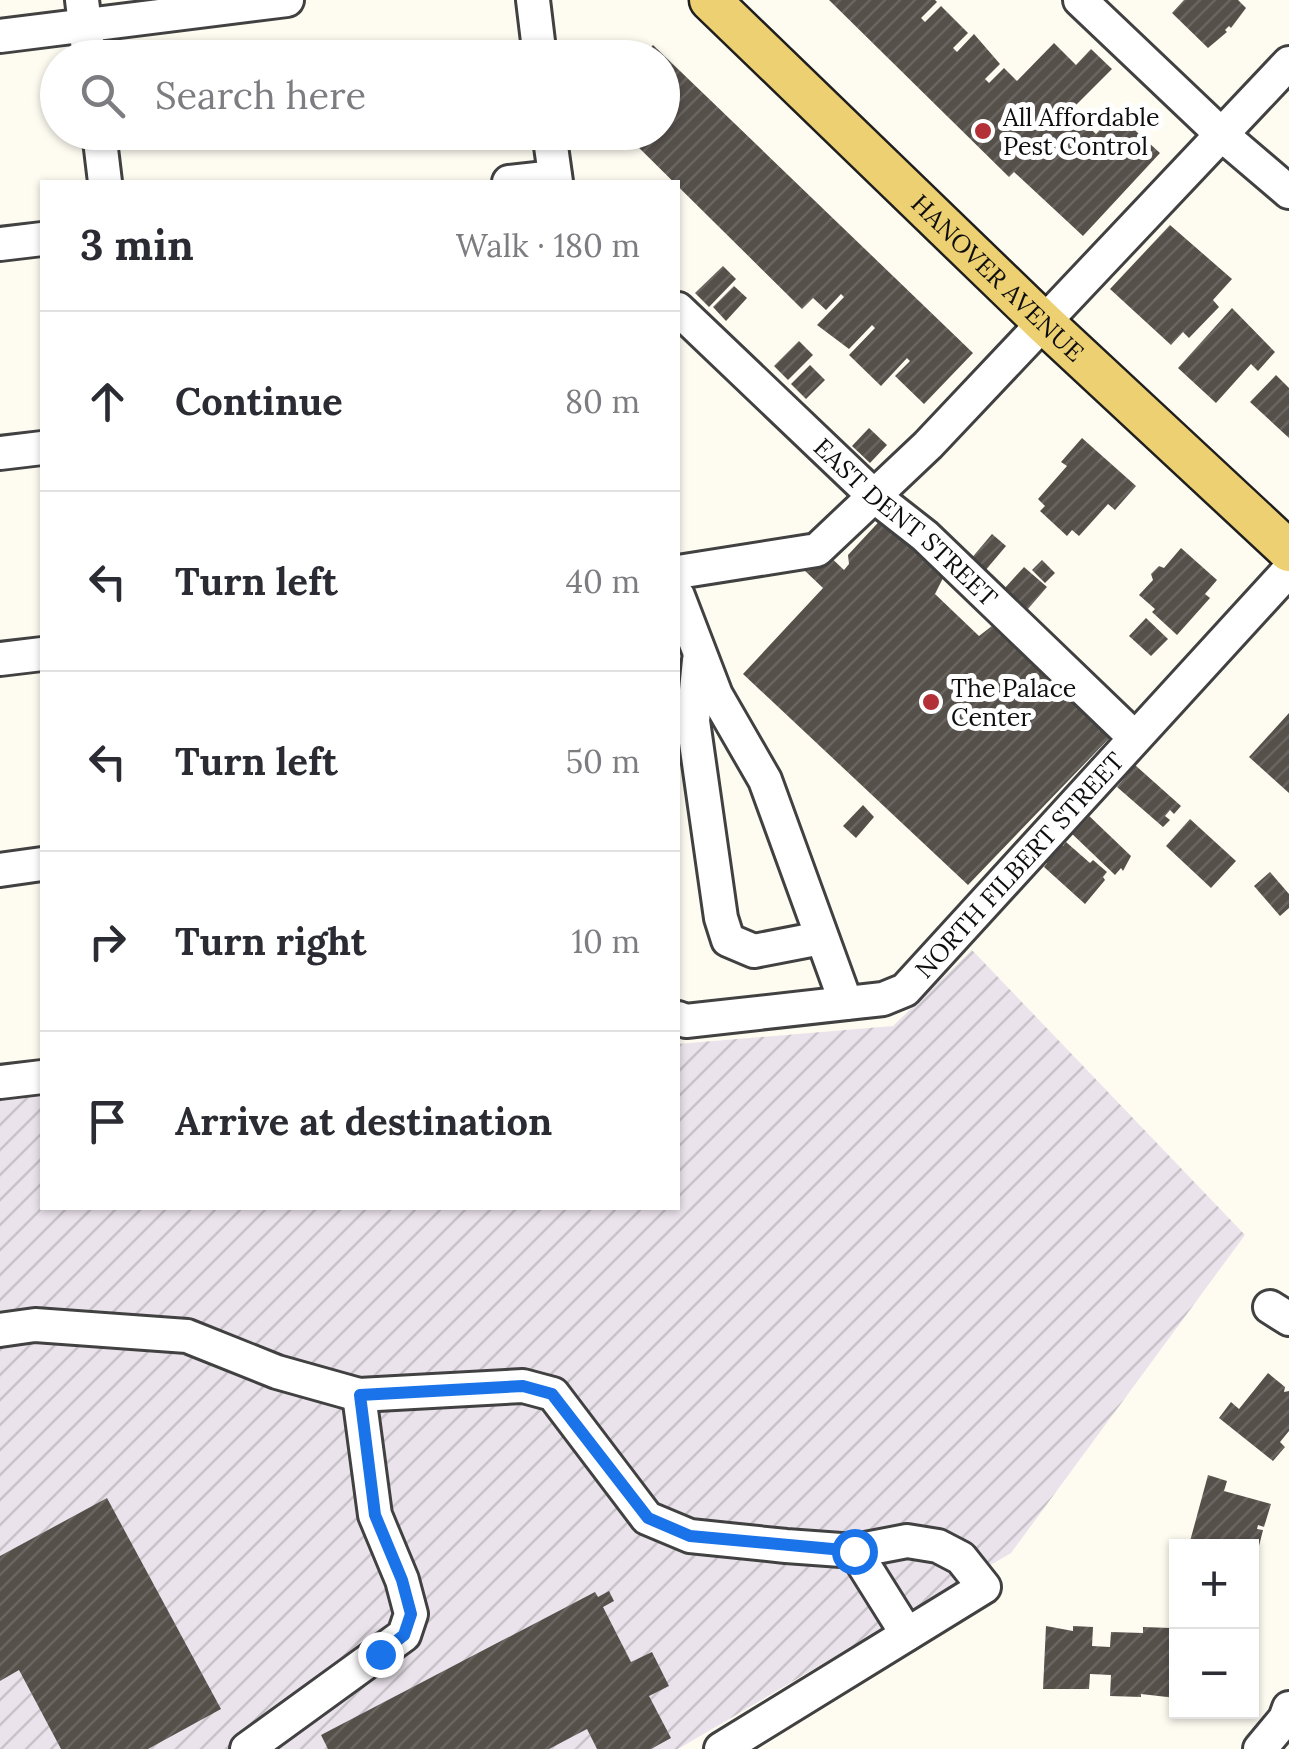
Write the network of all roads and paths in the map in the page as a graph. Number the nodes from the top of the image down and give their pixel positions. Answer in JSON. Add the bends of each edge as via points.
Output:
{"nodes":[{"id":1,"x":287,"y":0,"type":"edge"},
{"id":2,"x":533,"y":0,"type":"edge"},
{"id":3,"x":710,"y":0,"type":"edge"},
{"id":4,"x":1080,"y":0,"type":"edge"},
{"id":5,"x":86,"y":28,"type":"edge"},
{"id":6,"x":0,"y":36,"type":"edge"},
{"id":7,"x":538,"y":40,"type":"edge"},
{"id":8,"x":1289,"y":63,"type":"edge"},
{"id":9,"x":1221,"y":134,"type":"junction"},
{"id":10,"x":101,"y":150,"type":"edge"},
{"id":11,"x":551,"y":150,"type":"edge"},
{"id":12,"x":105,"y":180,"type":"edge"},
{"id":13,"x":555,"y":180,"type":"edge"},
{"id":14,"x":1289,"y":192,"type":"edge"},
{"id":15,"x":40,"y":239,"type":"edge"},
{"id":16,"x":0,"y":244,"type":"edge"},
{"id":17,"x":680,"y":311,"type":"edge"},
{"id":18,"x":1043,"y":322,"type":"junction"},
{"id":19,"x":40,"y":448,"type":"edge"},
{"id":20,"x":0,"y":453,"type":"edge"},
{"id":21,"x":874,"y":496,"type":"junction"},
{"id":22,"x":1289,"y":551,"type":"edge"},
{"id":23,"x":1289,"y":570,"type":"edge"},
{"id":24,"x":680,"y":572,"type":"edge"},
{"id":25,"x":680,"y":601,"type":"edge"},
{"id":26,"x":40,"y":654,"type":"edge"},
{"id":27,"x":700,"y":655,"type":"junction"},
{"id":28,"x":0,"y":659,"type":"edge"},
{"id":29,"x":1134,"y":737,"type":"junction"},
{"id":30,"x":40,"y":864,"type":"edge"},
{"id":31,"x":0,"y":870,"type":"edge"},
{"id":32,"x":821,"y":938,"type":"junction"},
{"id":33,"x":846,"y":1003,"type":"junction"},
{"id":34,"x":680,"y":1019,"type":"edge"},
{"id":35,"x":40,"y":1077,"type":"edge"},
{"id":36,"x":0,"y":1082,"type":"edge"},
{"id":37,"x":0,"y":1330,"type":"edge"},
{"id":38,"x":360,"y":1395,"type":"junction"},
{"id":39,"x":854,"y":1551,"type":"junction"},
{"id":40,"x":907,"y":1634,"type":"junction"},
{"id":41,"x":1289,"y":1708,"type":"edge"},
{"id":42,"x":247,"y":1749,"type":"edge"},
{"id":43,"x":721,"y":1749,"type":"edge"},
{"id":44,"x":1260,"y":1749,"type":"edge"}],
"edges":[{"from":1,"to":5,"type":"street"},
{"from":2,"to":7,"type":"street"},
{"from":3,"to":18,"type":"main road","name":"HANOVER AVENUE"},
{"from":4,"to":9,"type":"street"},
{"from":5,"to":6,"type":"street"},
{"from":8,"to":9,"type":"street"},
{"from":9,"to":14,"type":"street"},
{"from":9,"to":18,"type":"street"},
{"from":10,"to":12,"type":"street"},
{"from":11,"to":13,"type":"street"},
{"from":15,"to":16,"type":"street"},
{"from":17,"to":21,"type":"street","name":"EAST DENT STREET"},
{"from":18,"to":21,"type":"street"},
{"from":18,"to":22,"type":"main road","name":"HANOVER AVENUE"},
{"from":19,"to":20,"type":"street"},
{"from":21,"to":24,"type":"street","via":[[817,550]]},
{"from":21,"to":29,"type":"street","name":"EAST DENT STREET","via":[[925,536]]},
{"from":23,"to":29,"type":"street","name":"NORTH FILBERT STREET"},
{"from":25,"to":27,"type":"street"},
{"from":26,"to":28,"type":"street"},
{"from":27,"to":32,"type":"street","via":[[765,780]]},
{"from":27,"to":32,"type":"street","via":[[693,721],[728,940],[754,951]]},
{"from":29,"to":33,"type":"street","name":"NORTH FILBERT STREET","via":[[912,984],[883,999]]},
{"from":30,"to":31,"type":"street"},
{"from":32,"to":33,"type":"street"},
{"from":33,"to":34,"type":"street","name":"NORTH FILBERT STREET"},
{"from":35,"to":36,"type":"street"},
{"from":37,"to":38,"type":"street","via":[[35,1325],[187,1336],[277,1372]]},
{"from":38,"to":39,"type":"street","via":[[523,1386],[552,1394],[648,1518],[690,1536]]},
{"from":38,"to":42,"type":"street","via":[[375,1515],[411,1614],[404,1635]]},
{"from":39,"to":40,"type":"street"},
{"from":39,"to":40,"type":"street","via":[[907,1540],[938,1546],[961,1558],[984,1587]]},
{"from":40,"to":43,"type":"street"},
{"from":41,"to":44,"type":"street"}]}
